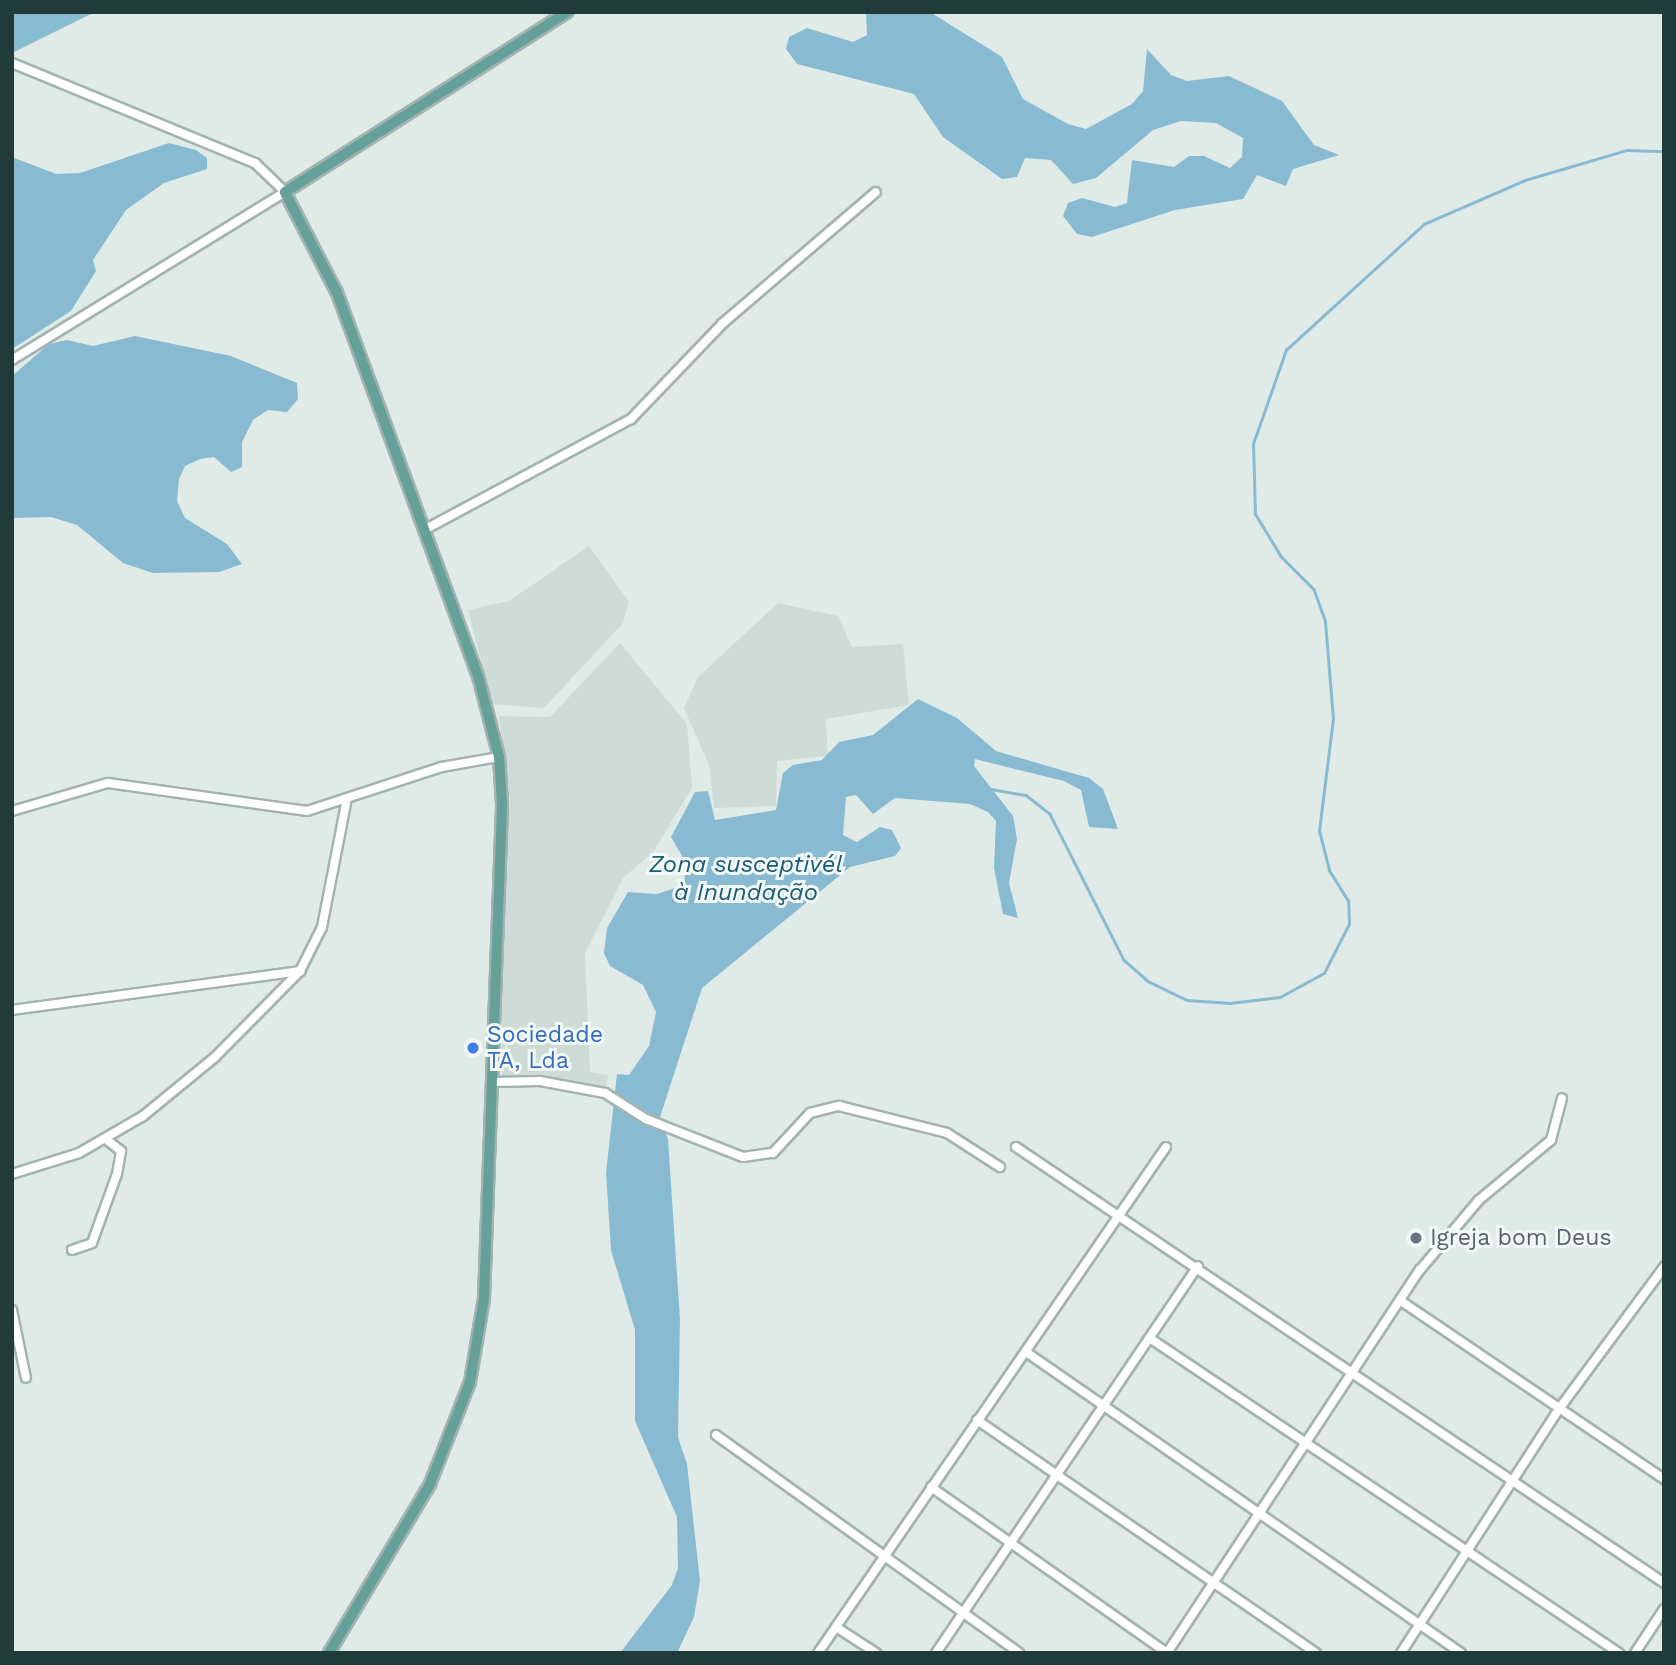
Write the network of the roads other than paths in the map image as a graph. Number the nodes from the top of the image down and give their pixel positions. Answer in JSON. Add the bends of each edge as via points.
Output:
{"nodes":[{"id":1,"x":568,"y":12,"type":"edge"},
{"id":2,"x":12,"y":63,"type":"edge"},
{"id":3,"x":285,"y":192,"type":"junction"},
{"id":4,"x":876,"y":192,"type":"dead end"},
{"id":5,"x":12,"y":360,"type":"edge"},
{"id":6,"x":424,"y":530,"type":"junction"},
{"id":7,"x":499,"y":757,"type":"junction"},
{"id":8,"x":346,"y":803,"type":"junction"},
{"id":9,"x":12,"y":811,"type":"edge"},
{"id":10,"x":300,"y":971,"type":"junction"},
{"id":11,"x":12,"y":1010,"type":"edge"},
{"id":12,"x":494,"y":1082,"type":"junction"},
{"id":13,"x":1562,"y":1098,"type":"dead end"},
{"id":14,"x":107,"y":1140,"type":"junction"},
{"id":15,"x":1016,"y":1147,"type":"dead end"},
{"id":16,"x":1166,"y":1147,"type":"dead end"},
{"id":17,"x":1000,"y":1167,"type":"dead end"},
{"id":18,"x":12,"y":1174,"type":"edge"},
{"id":19,"x":1118,"y":1213,"type":"junction"},
{"id":20,"x":72,"y":1250,"type":"dead end"},
{"id":21,"x":1198,"y":1266,"type":"junction"},
{"id":22,"x":1664,"y":1267,"type":"edge"},
{"id":23,"x":1401,"y":1301,"type":"junction"},
{"id":24,"x":12,"y":1310,"type":"edge"},
{"id":25,"x":1151,"y":1339,"type":"junction"},
{"id":26,"x":1026,"y":1352,"type":"junction"},
{"id":27,"x":1357,"y":1374,"type":"junction"},
{"id":28,"x":26,"y":1378,"type":"dead end"},
{"id":29,"x":1102,"y":1409,"type":"junction"},
{"id":30,"x":1559,"y":1409,"type":"junction"},
{"id":31,"x":977,"y":1420,"type":"junction"},
{"id":32,"x":716,"y":1435,"type":"dead end"},
{"id":33,"x":1308,"y":1443,"type":"junction"},
{"id":34,"x":1055,"y":1474,"type":"junction"},
{"id":35,"x":1664,"y":1479,"type":"edge"},
{"id":36,"x":1514,"y":1482,"type":"junction"},
{"id":37,"x":931,"y":1487,"type":"junction"},
{"id":38,"x":1262,"y":1515,"type":"junction"},
{"id":39,"x":1010,"y":1546,"type":"junction"},
{"id":40,"x":882,"y":1555,"type":"junction"},
{"id":41,"x":1469,"y":1557,"type":"junction"},
{"id":42,"x":1215,"y":1582,"type":"junction"},
{"id":43,"x":1664,"y":1583,"type":"edge"},
{"id":44,"x":1664,"y":1609,"type":"edge"},
{"id":45,"x":962,"y":1614,"type":"junction"},
{"id":46,"x":1420,"y":1626,"type":"junction"},
{"id":47,"x":836,"y":1627,"type":"junction"},
{"id":48,"x":329,"y":1653,"type":"edge"},
{"id":49,"x":818,"y":1653,"type":"edge"},
{"id":50,"x":876,"y":1653,"type":"edge"},
{"id":51,"x":936,"y":1653,"type":"edge"},
{"id":52,"x":1019,"y":1653,"type":"edge"},
{"id":53,"x":1167,"y":1653,"type":"edge"},
{"id":54,"x":1316,"y":1653,"type":"edge"},
{"id":55,"x":1401,"y":1653,"type":"edge"},
{"id":56,"x":1461,"y":1653,"type":"edge"},
{"id":57,"x":1619,"y":1653,"type":"edge"},
{"id":58,"x":1636,"y":1653,"type":"edge"}],
"edges":[{"from":1,"to":3,"type":"main road"},
{"from":2,"to":3,"type":"street","via":[[255,163]]},
{"from":3,"to":5,"type":"street"},
{"from":3,"to":6,"type":"main road","via":[[336,292]]},
{"from":4,"to":6,"type":"street","via":[[723,323],[631,419]]},
{"from":6,"to":7,"type":"main road","via":[[478,676]]},
{"from":7,"to":8,"type":"street","via":[[442,767]]},
{"from":7,"to":12,"type":"main road"},
{"from":8,"to":9,"type":"street","via":[[289,811],[108,783]]},
{"from":8,"to":10,"type":"street","via":[[320,934]]},
{"from":10,"to":11,"type":"street"},
{"from":10,"to":14,"type":"street","via":[[185,1084]]},
{"from":12,"to":17,"type":"street","via":[[540,1081],[606,1093],[654,1122],[743,1157],[773,1153],[810,1113],[839,1106],[947,1133]]},
{"from":12,"to":48,"type":"main road","via":[[484,1298],[470,1382],[417,1510]]},
{"from":13,"to":23,"type":"street","via":[[1551,1140],[1469,1210]]},
{"from":14,"to":18,"type":"street"},
{"from":14,"to":20,"type":"street","via":[[121,1151],[117,1174],[92,1243]]},
{"from":15,"to":19,"type":"street"},
{"from":16,"to":19,"type":"street"},
{"from":19,"to":21,"type":"street"},
{"from":19,"to":26,"type":"street"},
{"from":21,"to":25,"type":"street"},
{"from":21,"to":27,"type":"street"},
{"from":22,"to":30,"type":"street"},
{"from":23,"to":27,"type":"street"},
{"from":23,"to":30,"type":"street"},
{"from":24,"to":28,"type":"street"},
{"from":25,"to":29,"type":"street"},
{"from":25,"to":33,"type":"street"},
{"from":26,"to":29,"type":"street"},
{"from":26,"to":31,"type":"street"},
{"from":27,"to":33,"type":"street"},
{"from":27,"to":36,"type":"street"},
{"from":29,"to":34,"type":"street"},
{"from":29,"to":38,"type":"street"},
{"from":30,"to":35,"type":"street"},
{"from":30,"to":36,"type":"street"},
{"from":31,"to":34,"type":"street"},
{"from":31,"to":37,"type":"street"},
{"from":32,"to":40,"type":"street"},
{"from":33,"to":38,"type":"street"},
{"from":33,"to":41,"type":"street"},
{"from":34,"to":39,"type":"street"},
{"from":34,"to":42,"type":"street"},
{"from":36,"to":41,"type":"street"},
{"from":36,"to":43,"type":"street"},
{"from":37,"to":39,"type":"street"},
{"from":37,"to":40,"type":"street"},
{"from":38,"to":42,"type":"street"},
{"from":38,"to":46,"type":"street"},
{"from":39,"to":45,"type":"street"},
{"from":39,"to":53,"type":"street"},
{"from":40,"to":45,"type":"street"},
{"from":40,"to":47,"type":"street"},
{"from":41,"to":46,"type":"street"},
{"from":41,"to":57,"type":"street"},
{"from":42,"to":53,"type":"street"},
{"from":42,"to":54,"type":"street"},
{"from":44,"to":58,"type":"street"},
{"from":45,"to":51,"type":"street"},
{"from":45,"to":52,"type":"street"},
{"from":46,"to":55,"type":"street"},
{"from":46,"to":56,"type":"street"},
{"from":47,"to":49,"type":"street"},
{"from":47,"to":50,"type":"street"}]}
